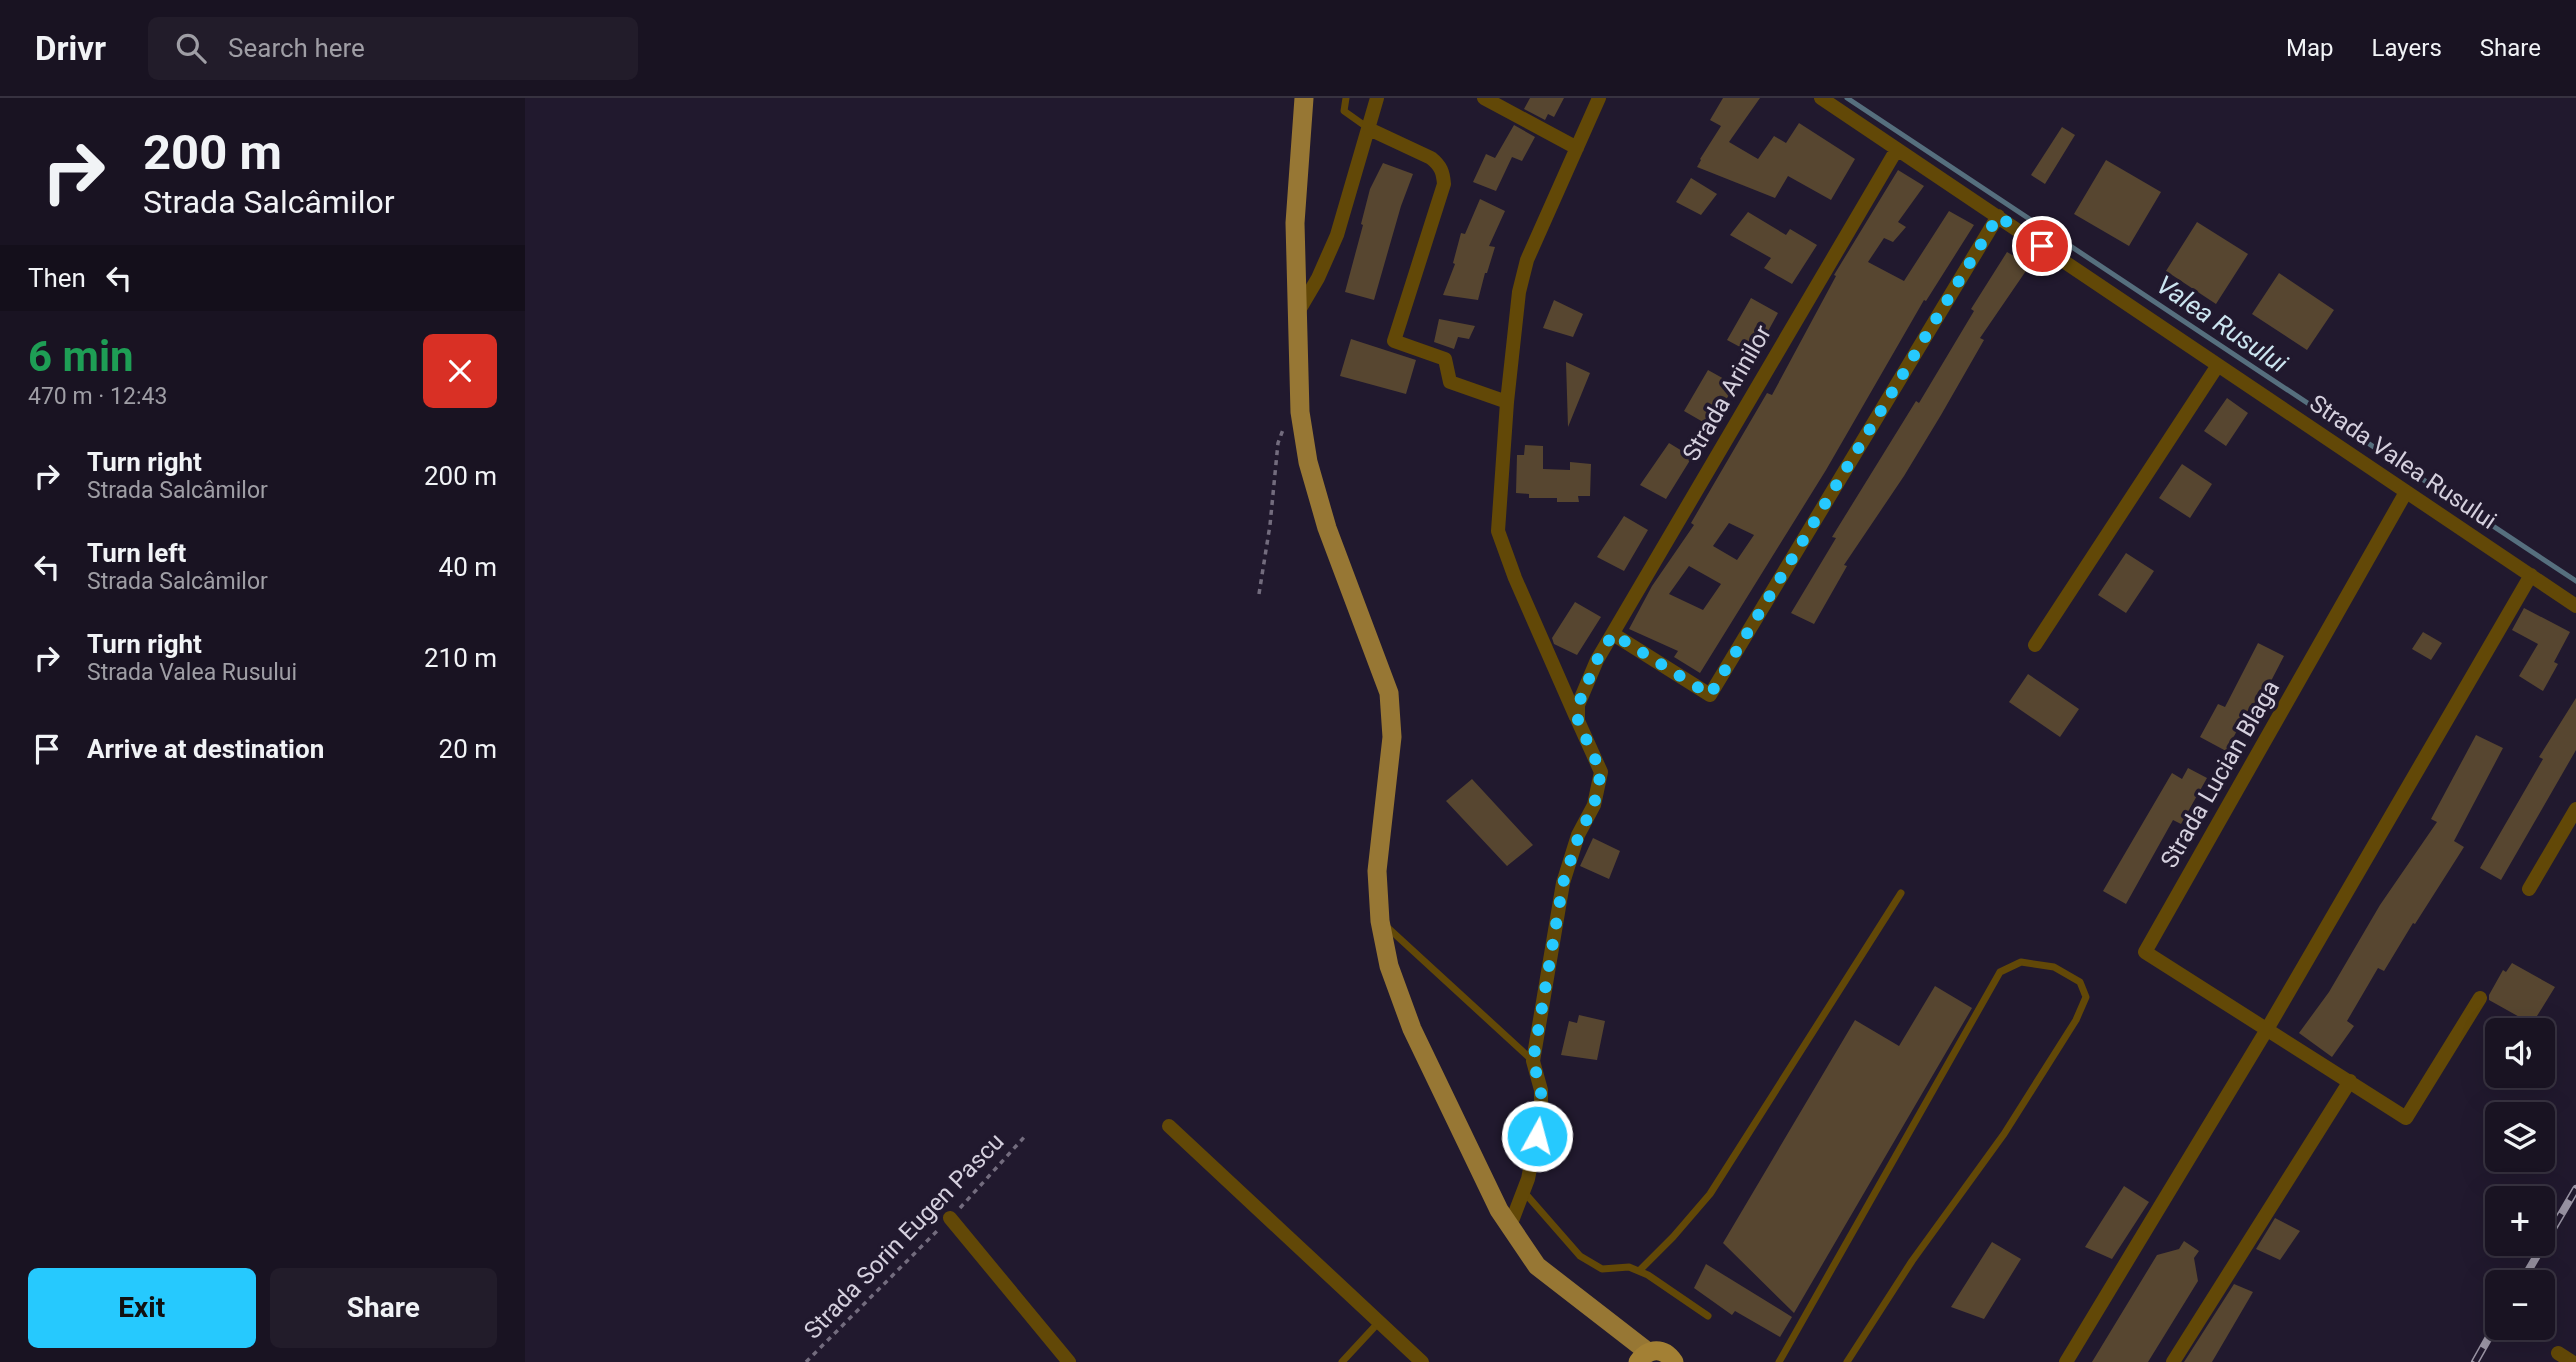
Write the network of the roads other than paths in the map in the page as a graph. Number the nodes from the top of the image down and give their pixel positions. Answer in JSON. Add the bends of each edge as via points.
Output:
{"nodes":[{"id":1,"x":1304,"y":98,"type":"edge"},
{"id":2,"x":1346,"y":98,"type":"edge"},
{"id":3,"x":1377,"y":98,"type":"edge"},
{"id":4,"x":1484,"y":98,"type":"edge"},
{"id":5,"x":1599,"y":98,"type":"edge"},
{"id":6,"x":1821,"y":98,"type":"edge"},
{"id":7,"x":1369,"y":129,"type":"junction"},
{"id":8,"x":1577,"y":148,"type":"junction"},
{"id":9,"x":1897,"y":149,"type":"junction"},
{"id":10,"x":1998,"y":216,"type":"junction"},
{"id":11,"x":1297,"y":314,"type":"junction"},
{"id":12,"x":2218,"y":365,"type":"junction"},
{"id":13,"x":1507,"y":402,"type":"junction"},
{"id":14,"x":2406,"y":492,"type":"junction"},
{"id":15,"x":2531,"y":575,"type":"junction"},
{"id":16,"x":2576,"y":606,"type":"edge"},
{"id":17,"x":1613,"y":634,"type":"junction"},
{"id":18,"x":2035,"y":645,"type":"dead end"},
{"id":19,"x":1578,"y":721,"type":"junction"},
{"id":20,"x":2576,"y":809,"type":"edge"},
{"id":21,"x":2529,"y":889,"type":"dead end"},
{"id":22,"x":1901,"y":893,"type":"dead end"},
{"id":23,"x":1380,"y":921,"type":"junction"},
{"id":24,"x":2480,"y":998,"type":"dead end"},
{"id":25,"x":2266,"y":1031,"type":"junction"},
{"id":26,"x":1533,"y":1061,"type":"junction"},
{"id":27,"x":2350,"y":1081,"type":"junction"},
{"id":28,"x":1169,"y":1125,"type":"dead end"},
{"id":29,"x":1524,"y":1191,"type":"junction"},
{"id":30,"x":950,"y":1218,"type":"road end"},
{"id":31,"x":1510,"y":1226,"type":"junction"},
{"id":32,"x":1639,"y":1271,"type":"junction"},
{"id":33,"x":1708,"y":1316,"type":"dead end"},
{"id":34,"x":1379,"y":1322,"type":"junction"},
{"id":35,"x":2558,"y":1353,"type":"dead end"},
{"id":36,"x":1641,"y":1359,"type":"edge"},
{"id":37,"x":1069,"y":1362,"type":"edge"},
{"id":38,"x":1342,"y":1362,"type":"edge"},
{"id":39,"x":1422,"y":1362,"type":"edge"},
{"id":40,"x":1675,"y":1362,"type":"edge"},
{"id":41,"x":1779,"y":1362,"type":"edge"},
{"id":42,"x":1847,"y":1362,"type":"edge"},
{"id":43,"x":2066,"y":1362,"type":"edge"},
{"id":44,"x":2173,"y":1362,"type":"edge"},
{"id":45,"x":2572,"y":1362,"type":"edge"}],
"edges":[{"from":1,"to":11,"type":"main road","via":[[1295,223]]},
{"from":2,"to":7,"type":"lane","via":[[1344,111]]},
{"from":3,"to":7,"type":"street"},
{"from":4,"to":8,"type":"street"},
{"from":5,"to":8,"type":"street"},
{"from":6,"to":9,"type":"street","name":"Strada Valea Rusului"},
{"from":7,"to":11,"type":"street","via":[[1337,236]]},
{"from":7,"to":13,"type":"street","via":[[1431,159],[1444,174],[1394,341],[1445,359],[1450,382]]},
{"from":8,"to":13,"type":"street","via":[[1527,260]]},
{"from":9,"to":10,"type":"street","name":"Strada Valea Rusului"},
{"from":9,"to":17,"type":"street","name":"Strada Arinilor"},
{"from":10,"to":12,"type":"street","name":"Strada Valea Rusului"},
{"from":10,"to":17,"type":"street","via":[[1710,695]]},
{"from":11,"to":23,"type":"main road","via":[[1300,412],[1308,462],[1327,528],[1389,693],[1392,737],[1377,870]]},
{"from":12,"to":14,"type":"street","name":"Strada Valea Rusului"},
{"from":12,"to":18,"type":"street"},
{"from":13,"to":19,"type":"street","via":[[1498,531]]},
{"from":14,"to":15,"type":"street","name":"Strada Valea Rusului"},
{"from":14,"to":25,"type":"street","name":"Strada Lucian Blaga","via":[[2145,952]]},
{"from":15,"to":16,"type":"street","name":"Strada Valea Rusului"},
{"from":15,"to":25,"type":"street"},
{"from":17,"to":19,"type":"street","name":"Strada Arinilor","via":[[1578,705]]},
{"from":19,"to":26,"type":"street","via":[[1601,772],[1594,805],[1563,883]]},
{"from":20,"to":21,"type":"street"},
{"from":22,"to":32,"type":"lane","via":[[1710,1194]]},
{"from":23,"to":26,"type":"lane"},
{"from":23,"to":31,"type":"main road","via":[[1389,967],[1412,1029]]},
{"from":24,"to":27,"type":"street","name":"Strada Lucian Blaga","via":[[2406,1118]]},
{"from":25,"to":27,"type":"street","name":"Strada Lucian Blaga"},
{"from":25,"to":43,"type":"street"},
{"from":26,"to":29,"type":"street","via":[[1541,1090],[1541,1114]]},
{"from":27,"to":44,"type":"street"},
{"from":28,"to":34,"type":"street"},
{"from":29,"to":31,"type":"street"},
{"from":29,"to":32,"type":"lane","via":[[1580,1256],[1602,1269]]},
{"from":30,"to":37,"type":"street"},
{"from":31,"to":36,"type":"main road","via":[[1538,1266],[1623,1332]]},
{"from":32,"to":33,"type":"lane"},
{"from":34,"to":38,"type":"lane"},
{"from":34,"to":39,"type":"street"},
{"from":35,"to":45,"type":"street"},
{"from":36,"to":40,"type":"highway","via":[[1662,1351]]},
{"from":41,"to":42,"type":"lane","via":[[2000,972],[2021,962],[2054,967],[2080,982],[2086,997],[2076,1020],[2004,1134],[1912,1261]]}]}
